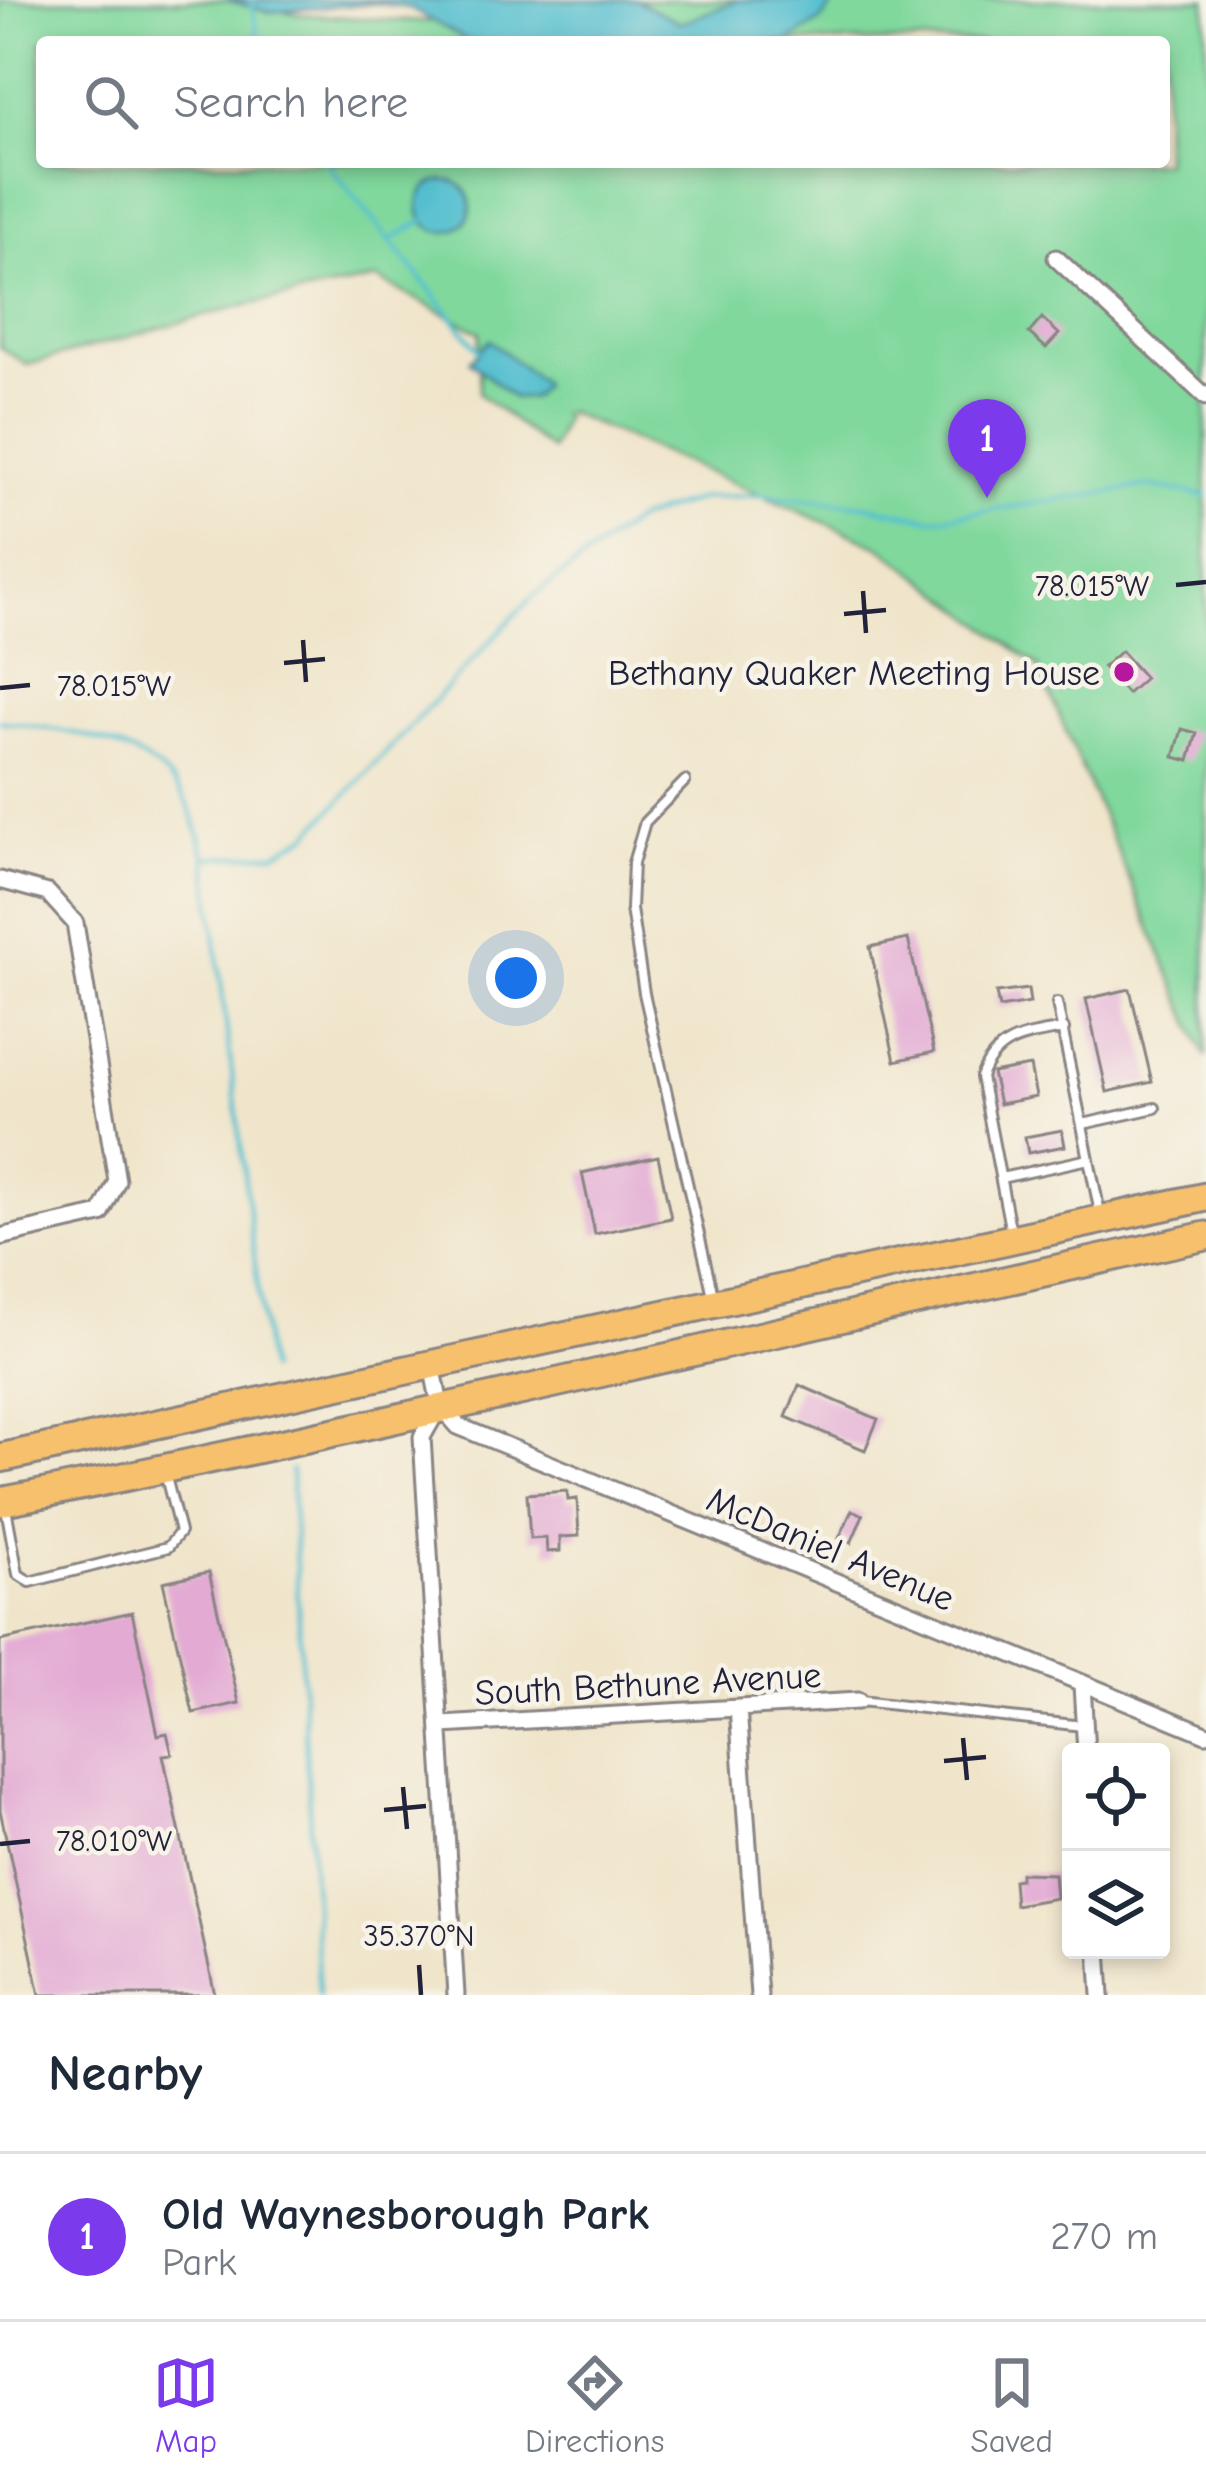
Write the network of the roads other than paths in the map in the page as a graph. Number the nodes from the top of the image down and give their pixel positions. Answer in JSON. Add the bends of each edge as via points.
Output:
{"nodes":[{"id":1,"x":1056,"y":258,"type":"dead end"},
{"id":2,"x":1206,"y":397,"type":"edge"},
{"id":3,"x":685,"y":781,"type":"dead end"},
{"id":4,"x":0,"y":880,"type":"edge"},
{"id":5,"x":1057,"y":1003,"type":"dead end"},
{"id":6,"x":1064,"y":1029,"type":"junction"},
{"id":7,"x":1155,"y":1108,"type":"dead end"},
{"id":8,"x":1083,"y":1124,"type":"junction"},
{"id":9,"x":1090,"y":1159,"type":"junction"},
{"id":10,"x":1001,"y":1178,"type":"junction"},
{"id":11,"x":1206,"y":1198,"type":"edge"},
{"id":12,"x":1102,"y":1220,"type":"junction"},
{"id":13,"x":1206,"y":1236,"type":"edge"},
{"id":14,"x":0,"y":1237,"type":"edge"},
{"id":15,"x":1012,"y":1237,"type":"junction"},
{"id":16,"x":1020,"y":1277,"type":"junction"},
{"id":17,"x":714,"y":1302,"type":"junction"},
{"id":18,"x":432,"y":1365,"type":"junction"},
{"id":19,"x":440,"y":1406,"type":"junction"},
{"id":20,"x":0,"y":1458,"type":"edge"},
{"id":21,"x":165,"y":1472,"type":"junction"},
{"id":22,"x":3,"y":1501,"type":"edge"},
{"id":23,"x":1082,"y":1685,"type":"junction"},
{"id":24,"x":858,"y":1701,"type":"joint"},
{"id":25,"x":738,"y":1708,"type":"junction"},
{"id":26,"x":442,"y":1725,"type":"junction"},
{"id":27,"x":1084,"y":1726,"type":"junction"},
{"id":28,"x":1206,"y":1734,"type":"edge"},
{"id":29,"x":1085,"y":1743,"type":"edge"},
{"id":30,"x":1099,"y":1959,"type":"edge"},
{"id":31,"x":456,"y":1995,"type":"edge"},
{"id":32,"x":759,"y":1995,"type":"edge"},
{"id":33,"x":1101,"y":1995,"type":"edge"}],
"edges":[{"from":1,"to":2,"type":"street"},
{"from":3,"to":17,"type":"lane","via":[[645,822],[631,909]]},
{"from":4,"to":14,"type":"street","via":[[48,893],[75,923],[117,1181],[101,1214]]},
{"from":5,"to":6,"type":"lane"},
{"from":6,"to":8,"type":"lane"},
{"from":6,"to":10,"type":"lane","via":[[1009,1040],[989,1055],[982,1077]]},
{"from":7,"to":8,"type":"lane"},
{"from":8,"to":9,"type":"lane"},
{"from":9,"to":10,"type":"lane"},
{"from":9,"to":12,"type":"lane"},
{"from":10,"to":15,"type":"lane"},
{"from":11,"to":12,"type":"highway"},
{"from":12,"to":15,"type":"highway"},
{"from":13,"to":16,"type":"highway"},
{"from":15,"to":16,"type":"lane"},
{"from":15,"to":17,"type":"highway"},
{"from":16,"to":19,"type":"highway"},
{"from":17,"to":18,"type":"highway"},
{"from":18,"to":19,"type":"street"},
{"from":18,"to":20,"type":"highway"},
{"from":19,"to":21,"type":"highway"},
{"from":19,"to":23,"type":"street","name":"McDaniel Avenue","via":[[458,1426]]},
{"from":19,"to":26,"type":"street","via":[[422,1437]]},
{"from":21,"to":22,"type":"highway"},
{"from":21,"to":22,"type":"lane","via":[[179,1532],[168,1547],[29,1582],[18,1574]]},
{"from":23,"to":27,"type":"street"},
{"from":23,"to":28,"type":"street","name":"McDaniel Avenue"},
{"from":24,"to":25,"type":"street","name":"South Bethune Avenue"},
{"from":24,"to":27,"type":"lane"},
{"from":25,"to":26,"type":"street","name":"South Bethune Avenue"},
{"from":25,"to":32,"type":"street"},
{"from":26,"to":31,"type":"street"},
{"from":27,"to":29,"type":"street"},
{"from":30,"to":33,"type":"street"}]}
